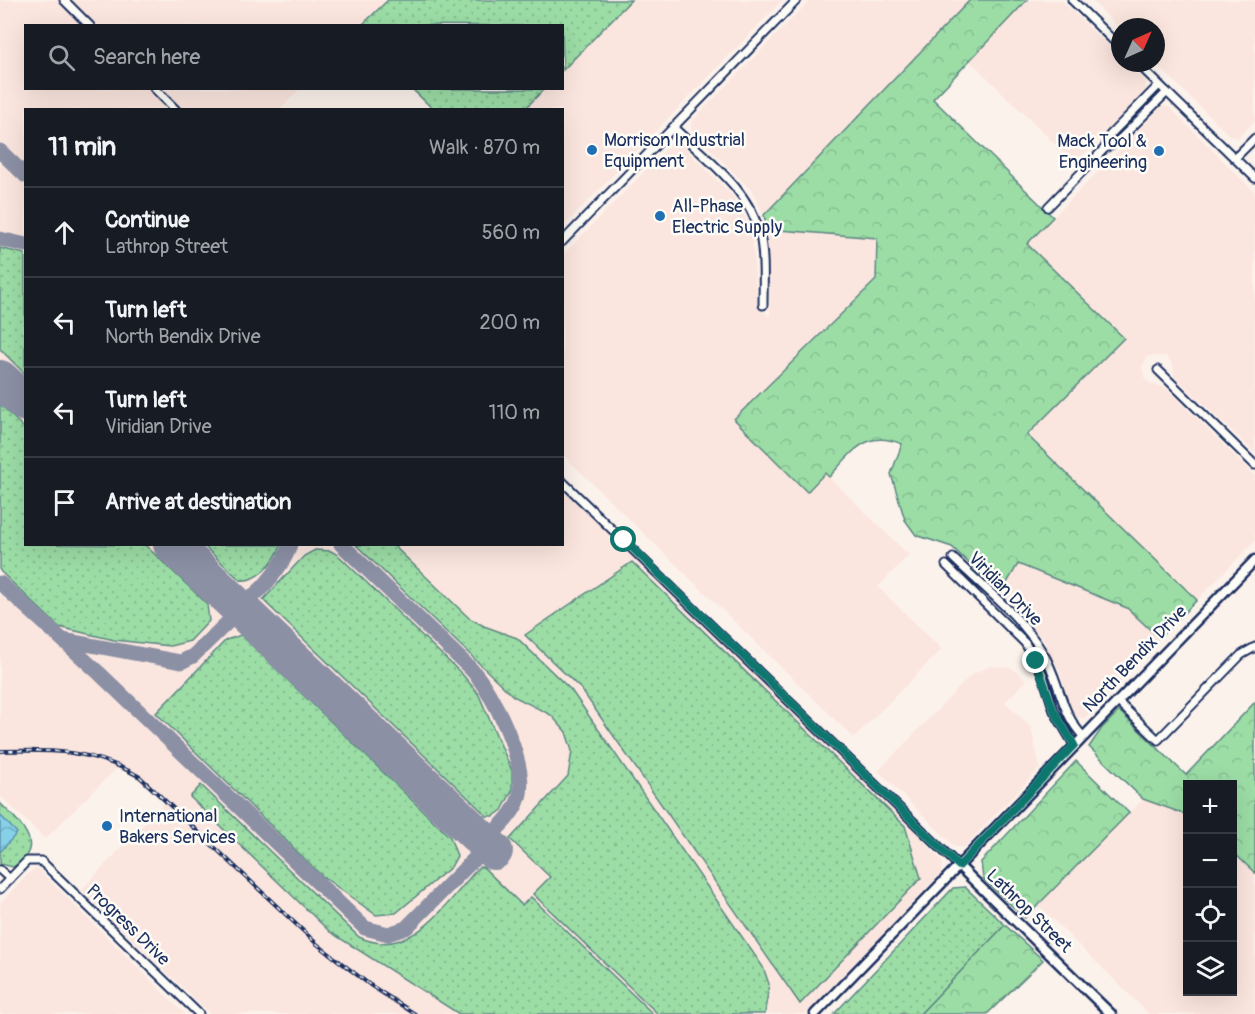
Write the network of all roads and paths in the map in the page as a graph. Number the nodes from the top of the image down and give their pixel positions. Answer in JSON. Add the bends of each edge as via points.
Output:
{"nodes":[{"id":1,"x":64,"y":0,"type":"edge"},
{"id":2,"x":797,"y":0,"type":"edge"},
{"id":3,"x":1072,"y":0,"type":"edge"},
{"id":4,"x":88,"y":24,"type":"edge"},
{"id":5,"x":1111,"y":38,"type":"edge"},
{"id":6,"x":1146,"y":72,"type":"edge"},
{"id":7,"x":1159,"y":85,"type":"junction"},
{"id":8,"x":156,"y":90,"type":"edge"},
{"id":9,"x":1167,"y":92,"type":"junction"},
{"id":10,"x":174,"y":108,"type":"edge"},
{"id":11,"x":673,"y":127,"type":"junction"},
{"id":12,"x":1255,"y":138,"type":"edge"},
{"id":13,"x":1105,"y":148,"type":"junction"},
{"id":14,"x":1235,"y":158,"type":"junction"},
{"id":15,"x":1255,"y":178,"type":"edge"},
{"id":16,"x":1048,"y":207,"type":"dead end"},
{"id":17,"x":564,"y":240,"type":"edge"},
{"id":18,"x":763,"y":305,"type":"dead end"},
{"id":19,"x":1158,"y":370,"type":"dead end"},
{"id":20,"x":1255,"y":465,"type":"edge"},
{"id":21,"x":564,"y":483,"type":"edge"},
{"id":22,"x":953,"y":558,"type":"dead end"},
{"id":23,"x":1255,"y":560,"type":"edge"},
{"id":24,"x":946,"y":565,"type":"dead end"},
{"id":25,"x":1255,"y":647,"type":"edge"},
{"id":26,"x":1117,"y":701,"type":"junction"},
{"id":27,"x":1083,"y":736,"type":"junction"},
{"id":28,"x":1074,"y":745,"type":"junction"},
{"id":29,"x":959,"y":866,"type":"junction"},
{"id":30,"x":0,"y":870,"type":"edge"},
{"id":31,"x":10,"y":879,"type":"junction"},
{"id":32,"x":0,"y":889,"type":"edge"},
{"id":33,"x":199,"y":1014,"type":"edge"},
{"id":34,"x":815,"y":1014,"type":"edge"},
{"id":35,"x":1112,"y":1014,"type":"edge"}],
"edges":[{"from":1,"to":4,"type":"street"},
{"from":2,"to":11,"type":"street"},
{"from":3,"to":5,"type":"street"},
{"from":6,"to":7,"type":"street"},
{"from":7,"to":9,"type":"street"},
{"from":7,"to":13,"type":"street","via":[[1110,135]]},
{"from":8,"to":10,"type":"street"},
{"from":9,"to":13,"type":"street","via":[[1117,142]]},
{"from":9,"to":14,"type":"street"},
{"from":11,"to":17,"type":"street"},
{"from":11,"to":18,"type":"street","via":[[738,190],[752,211],[762,248]]},
{"from":12,"to":14,"type":"street"},
{"from":13,"to":16,"type":"street"},
{"from":14,"to":15,"type":"street"},
{"from":19,"to":20,"type":"street"},
{"from":21,"to":29,"type":"street","name":"Lathrop Street"},
{"from":22,"to":27,"type":"street","name":"Viridian Drive","via":[[1038,644],[1068,719]]},
{"from":23,"to":26,"type":"street","name":"North Bendix Drive"},
{"from":24,"to":28,"type":"street","name":"Viridian Drive","via":[[1025,643],[1042,673],[1054,711]]},
{"from":25,"to":26,"type":"street","via":[[1241,655],[1158,740]]},
{"from":26,"to":27,"type":"street","name":"North Bendix Drive"},
{"from":27,"to":28,"type":"street","name":"North Bendix Drive"},
{"from":28,"to":29,"type":"street","name":"North Bendix Drive"},
{"from":29,"to":34,"type":"street","name":"North Bendix Drive"},
{"from":29,"to":35,"type":"street","name":"Lathrop Street"},
{"from":30,"to":31,"type":"street"},
{"from":31,"to":32,"type":"street"},
{"from":31,"to":33,"type":"street","name":"Progress Drive","via":[[27,861],[36,859],[46,865]]}]}
